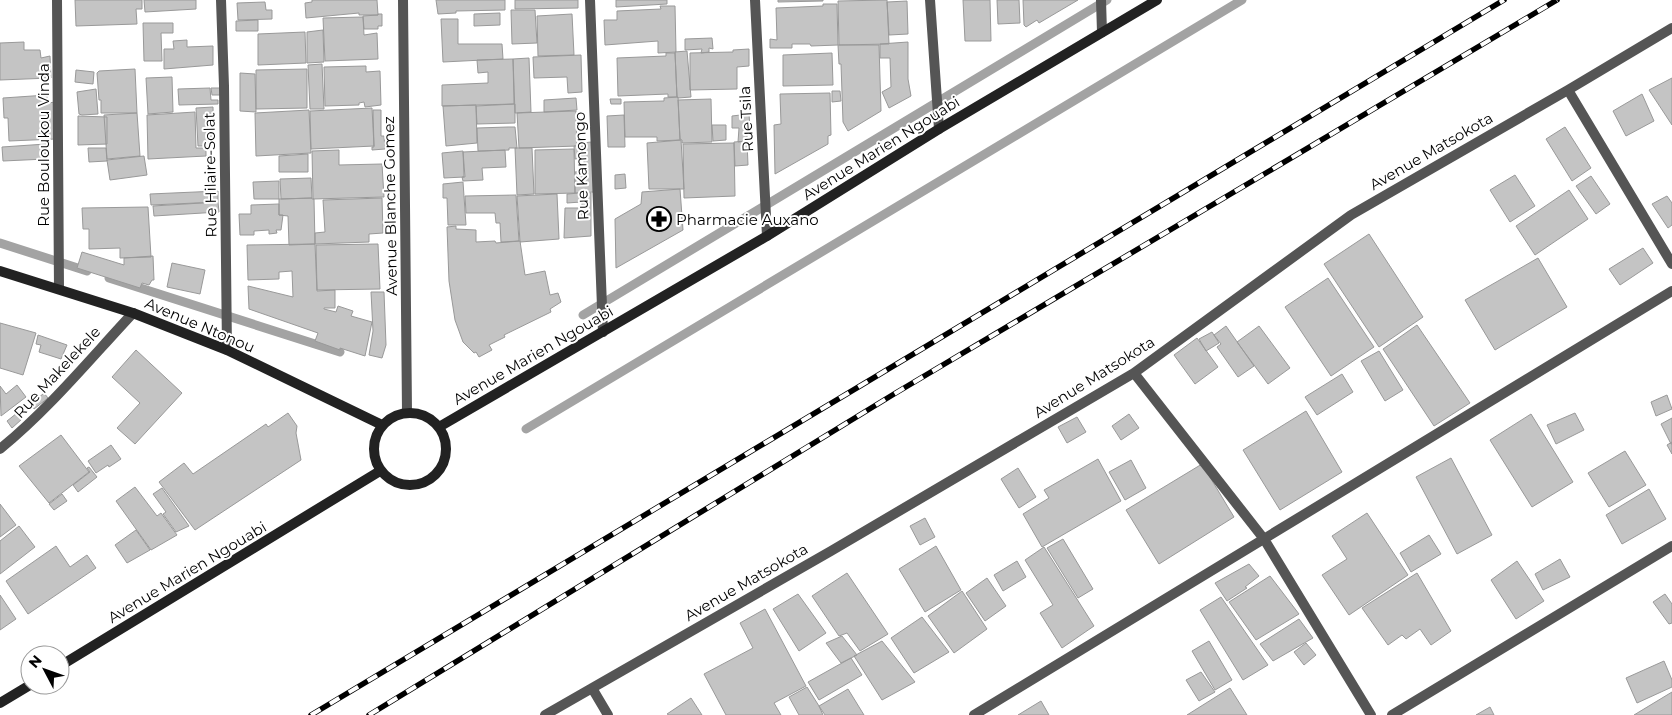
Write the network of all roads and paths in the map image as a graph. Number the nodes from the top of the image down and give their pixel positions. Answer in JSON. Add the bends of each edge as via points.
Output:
{"nodes":[{"id":1,"x":57,"y":0,"type":"edge"},
{"id":2,"x":220,"y":0,"type":"edge"},
{"id":3,"x":403,"y":0,"type":"edge"},
{"id":4,"x":590,"y":0,"type":"edge"},
{"id":5,"x":756,"y":0,"type":"edge"},
{"id":6,"x":930,"y":0,"type":"edge"},
{"id":7,"x":1101,"y":0,"type":"edge"},
{"id":8,"x":1157,"y":0,"type":"edge"},
{"id":9,"x":1672,"y":28,"type":"edge"},
{"id":10,"x":1102,"y":32,"type":"junction"},
{"id":11,"x":1568,"y":90,"type":"junction"},
{"id":12,"x":939,"y":129,"type":"junction"},
{"id":13,"x":767,"y":236,"type":"junction"},
{"id":14,"x":1672,"y":264,"type":"edge"},
{"id":15,"x":0,"y":271,"type":"edge"},
{"id":16,"x":59,"y":289,"type":"junction"},
{"id":17,"x":1672,"y":291,"type":"edge"},
{"id":18,"x":133,"y":313,"type":"junction"},
{"id":19,"x":602,"y":332,"type":"junction"},
{"id":20,"x":227,"y":350,"type":"junction"},
{"id":21,"x":1134,"y":373,"type":"junction"},
{"id":22,"x":408,"y":412,"type":"junction"},
{"id":23,"x":382,"y":425,"type":"junction"},
{"id":24,"x":439,"y":427,"type":"junction"},
{"id":25,"x":0,"y":449,"type":"edge"},
{"id":26,"x":380,"y":471,"type":"junction"},
{"id":27,"x":1264,"y":539,"type":"junction"},
{"id":28,"x":1672,"y":546,"type":"edge"},
{"id":29,"x":70,"y":660,"type":"edge"},
{"id":30,"x":592,"y":688,"type":"junction"},
{"id":31,"x":20,"y":691,"type":"edge"},
{"id":32,"x":0,"y":703,"type":"edge"},
{"id":33,"x":545,"y":715,"type":"edge"},
{"id":34,"x":608,"y":715,"type":"edge"},
{"id":35,"x":974,"y":715,"type":"edge"},
{"id":36,"x":1371,"y":715,"type":"edge"},
{"id":37,"x":1392,"y":715,"type":"edge"}],
"edges":[{"from":1,"to":16,"type":"street","name":"Rue Bouloukou Vinda"},
{"from":2,"to":20,"type":"street","name":"Rue Hilaire-Solat"},
{"from":3,"to":22,"type":"street","name":"Avenue Blanche Gomez"},
{"from":4,"to":19,"type":"street","name":"Rue Kamongo"},
{"from":5,"to":13,"type":"street","name":"Rue Tsila"},
{"from":6,"to":12,"type":"street"},
{"from":7,"to":10,"type":"street"},
{"from":8,"to":10,"type":"street","name":"Avenue Marien Ngouabi"},
{"from":9,"to":11,"type":"street","name":"Avenue Matsokota"},
{"from":10,"to":12,"type":"street","name":"Avenue Marien Ngouabi"},
{"from":11,"to":14,"type":"street"},
{"from":11,"to":21,"type":"street","name":"Avenue Matsokota","via":[[1350,215]]},
{"from":12,"to":13,"type":"street","name":"Avenue Marien Ngouabi"},
{"from":13,"to":19,"type":"street","name":"Avenue Marien Ngouabi"},
{"from":15,"to":16,"type":"street","name":"Avenue Ntonou"},
{"from":16,"to":18,"type":"street","name":"Avenue Ntonou"},
{"from":17,"to":27,"type":"street"},
{"from":18,"to":20,"type":"street","name":"Avenue Ntonou"},
{"from":18,"to":25,"type":"street","name":"Rue Makelekele","via":[[27,427]]},
{"from":19,"to":24,"type":"street","name":"Avenue Marien Ngouabi"},
{"from":20,"to":23,"type":"street","name":"Avenue Ntonou"},
{"from":21,"to":27,"type":"street"},
{"from":21,"to":30,"type":"street","name":"Avenue Matsokota"},
{"from":22,"to":23,"type":"street","via":[[394,416]]},
{"from":22,"to":24,"type":"street","via":[[426,416]]},
{"from":23,"to":26,"type":"street","via":[[374,440],[373,456]]},
{"from":24,"to":26,"type":"street","via":[[446,445],[443,463],[432,478],[414,485],[395,483]]},
{"from":26,"to":29,"type":"street","name":"Avenue Marien Ngouabi"},
{"from":27,"to":35,"type":"street"},
{"from":27,"to":36,"type":"street"},
{"from":28,"to":37,"type":"street"},
{"from":30,"to":33,"type":"street","name":"Avenue Matsokota"},
{"from":30,"to":34,"type":"street"},
{"from":31,"to":32,"type":"street"}]}
